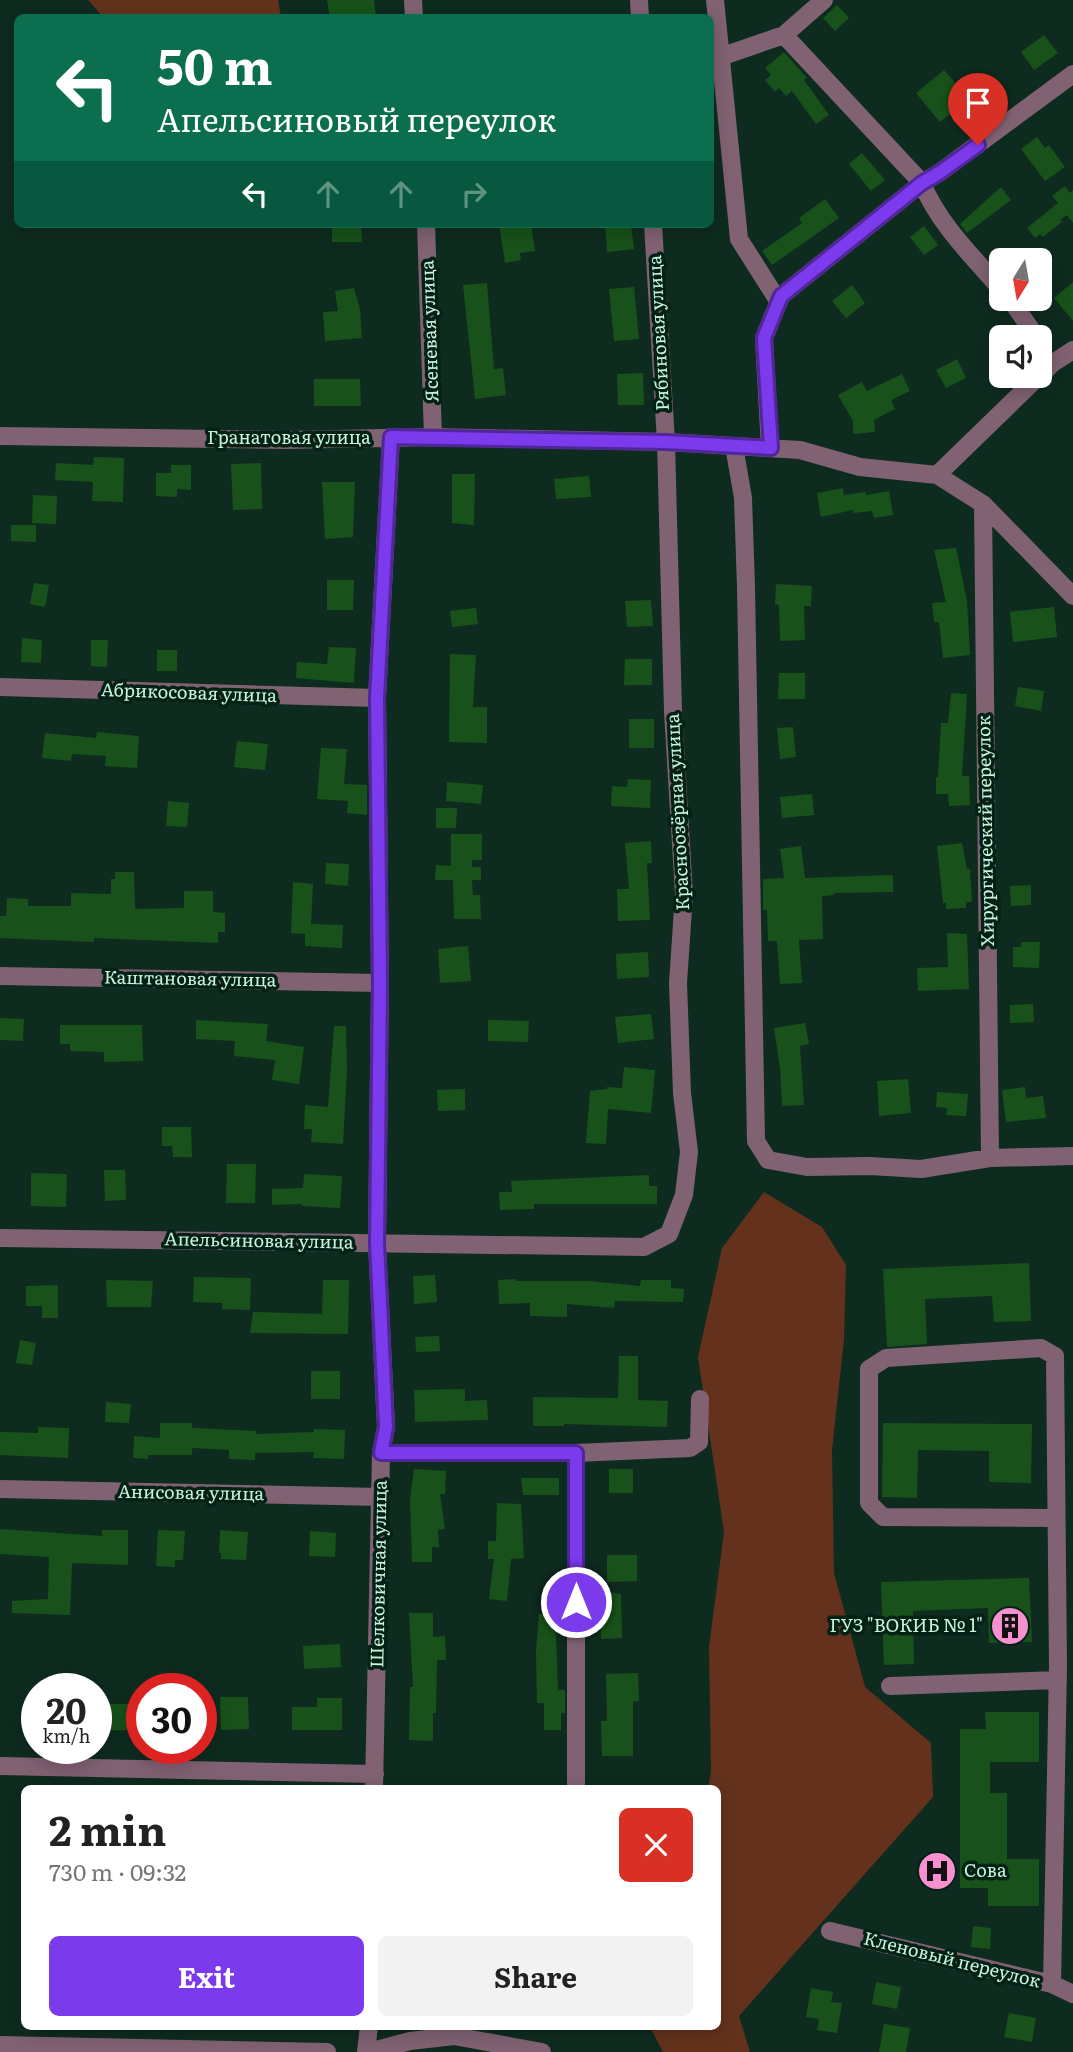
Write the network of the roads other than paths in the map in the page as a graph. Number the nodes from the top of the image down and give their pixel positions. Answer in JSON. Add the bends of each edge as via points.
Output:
{"nodes":[{"id":1,"x":715,"y":0,"type":"edge"},
{"id":2,"x":824,"y":0,"type":"edge"},
{"id":3,"x":785,"y":36,"type":"junction"},
{"id":4,"x":723,"y":56,"type":"junction"},
{"id":5,"x":1073,"y":74,"type":"edge"},
{"id":6,"x":922,"y":183,"type":"junction"},
{"id":7,"x":426,"y":228,"type":"edge"},
{"id":8,"x":653,"y":228,"type":"edge"},
{"id":9,"x":989,"y":275,"type":"edge"},
{"id":10,"x":779,"y":302,"type":"junction"},
{"id":11,"x":1073,"y":350,"type":"edge"},
{"id":12,"x":1053,"y":363,"type":"edge"},
{"id":13,"x":1027,"y":388,"type":"edge"},
{"id":14,"x":0,"y":436,"type":"edge"},
{"id":15,"x":391,"y":437,"type":"junction"},
{"id":16,"x":433,"y":438,"type":"junction"},
{"id":17,"x":666,"y":442,"type":"junction"},
{"id":18,"x":734,"y":446,"type":"junction"},
{"id":19,"x":771,"y":448,"type":"junction"},
{"id":20,"x":937,"y":475,"type":"junction"},
{"id":21,"x":983,"y":503,"type":"junction"},
{"id":22,"x":1073,"y":596,"type":"edge"},
{"id":23,"x":0,"y":687,"type":"edge"},
{"id":24,"x":377,"y":698,"type":"junction"},
{"id":25,"x":0,"y":976,"type":"edge"},
{"id":26,"x":380,"y":983,"type":"junction"},
{"id":27,"x":1073,"y":1156,"type":"edge"},
{"id":28,"x":990,"y":1158,"type":"junction"},
{"id":29,"x":0,"y":1238,"type":"edge"},
{"id":30,"x":377,"y":1243,"type":"junction"},
{"id":31,"x":645,"y":1247,"type":"joint"},
{"id":32,"x":699,"y":1399,"type":"dead end"},
{"id":33,"x":381,"y":1453,"type":"junction"},
{"id":34,"x":576,"y":1453,"type":"junction"},
{"id":35,"x":0,"y":1489,"type":"edge"},
{"id":36,"x":381,"y":1497,"type":"junction"},
{"id":37,"x":1056,"y":1518,"type":"junction"},
{"id":38,"x":1063,"y":1671,"type":"edge"},
{"id":39,"x":890,"y":1686,"type":"dead end"},
{"id":40,"x":0,"y":1766,"type":"edge"},
{"id":41,"x":374,"y":1781,"type":"edge"},
{"id":42,"x":576,"y":1785,"type":"edge"},
{"id":43,"x":831,"y":1931,"type":"dead end"},
{"id":44,"x":1052,"y":1984,"type":"junction"},
{"id":45,"x":1073,"y":1994,"type":"edge"},
{"id":46,"x":369,"y":2030,"type":"edge"},
{"id":47,"x":0,"y":2045,"type":"edge"},
{"id":48,"x":327,"y":2052,"type":"edge"},
{"id":49,"x":367,"y":2052,"type":"edge"},
{"id":50,"x":542,"y":2052,"type":"edge"}],
"edges":[{"from":1,"to":4,"type":"street"},
{"from":2,"to":3,"type":"street"},
{"from":3,"to":4,"type":"street"},
{"from":3,"to":6,"type":"street"},
{"from":4,"to":10,"type":"street","via":[[739,240]]},
{"from":5,"to":6,"type":"street"},
{"from":6,"to":9,"type":"street","via":[[929,201]]},
{"from":6,"to":10,"type":"street"},
{"from":7,"to":16,"type":"street","name":"Ясеневая улица"},
{"from":8,"to":17,"type":"street","name":"Рябиновая улица"},
{"from":10,"to":19,"type":"street","via":[[764,338]]},
{"from":11,"to":12,"type":"street"},
{"from":13,"to":20,"type":"street"},
{"from":14,"to":15,"type":"street","name":"Гранатовая улица"},
{"from":15,"to":16,"type":"street","name":"Гранатовая улица"},
{"from":15,"to":24,"type":"street","name":"Шелковичная улица"},
{"from":16,"to":17,"type":"street","name":"Гранатовая улица"},
{"from":17,"to":18,"type":"street","name":"Гранатовая улица"},
{"from":17,"to":31,"type":"street","name":"Красноозёрная улица","via":[[684,894],[679,997],[682,1093],[689,1152],[684,1195],[669,1234]]},
{"from":18,"to":19,"type":"street","name":"Гранатовая улица"},
{"from":18,"to":28,"type":"street","via":[[743,498],[756,1141],[768,1160],[807,1167],[921,1169]]},
{"from":19,"to":20,"type":"street","name":"Гранатовая улица","via":[[800,450],[860,467]]},
{"from":20,"to":21,"type":"street","name":"Гранатовая улица"},
{"from":21,"to":22,"type":"street","name":"Гранатовая улица"},
{"from":21,"to":28,"type":"street","name":"Хирургический переулок"},
{"from":23,"to":24,"type":"street","name":"Абрикосовая улица"},
{"from":24,"to":26,"type":"street","name":"Шелковичная улица"},
{"from":25,"to":26,"type":"street","name":"Каштановая улица"},
{"from":26,"to":30,"type":"street","name":"Шелковичная улица"},
{"from":27,"to":28,"type":"street"},
{"from":29,"to":30,"type":"street","name":"Апельсиновая улица"},
{"from":30,"to":31,"type":"street","name":"Апельсиновая улица"},
{"from":30,"to":33,"type":"street","name":"Шелковичная улица","via":[[386,1427]]},
{"from":32,"to":34,"type":"street","via":[[699,1442],[690,1448]]},
{"from":33,"to":34,"type":"street"},
{"from":33,"to":36,"type":"street","name":"Шелковичная улица"},
{"from":34,"to":42,"type":"street"},
{"from":35,"to":36,"type":"street","name":"Анисовая улица"},
{"from":36,"to":41,"type":"street","name":"Шелковичная улица"},
{"from":37,"to":37,"type":"street","via":[[1055,1356],[1041,1348],[886,1358],[869,1369],[869,1503],[883,1517]]},
{"from":37,"to":38,"type":"street"},
{"from":38,"to":39,"type":"street"},
{"from":38,"to":44,"type":"street"},
{"from":40,"to":41,"type":"street"},
{"from":43,"to":44,"type":"street","name":"Кленовый переулок"},
{"from":44,"to":45,"type":"street","name":"Кленовый переулок"},
{"from":46,"to":49,"type":"street"},
{"from":47,"to":48,"type":"street"},
{"from":49,"to":50,"type":"street","via":[[454,2036]]}]}
